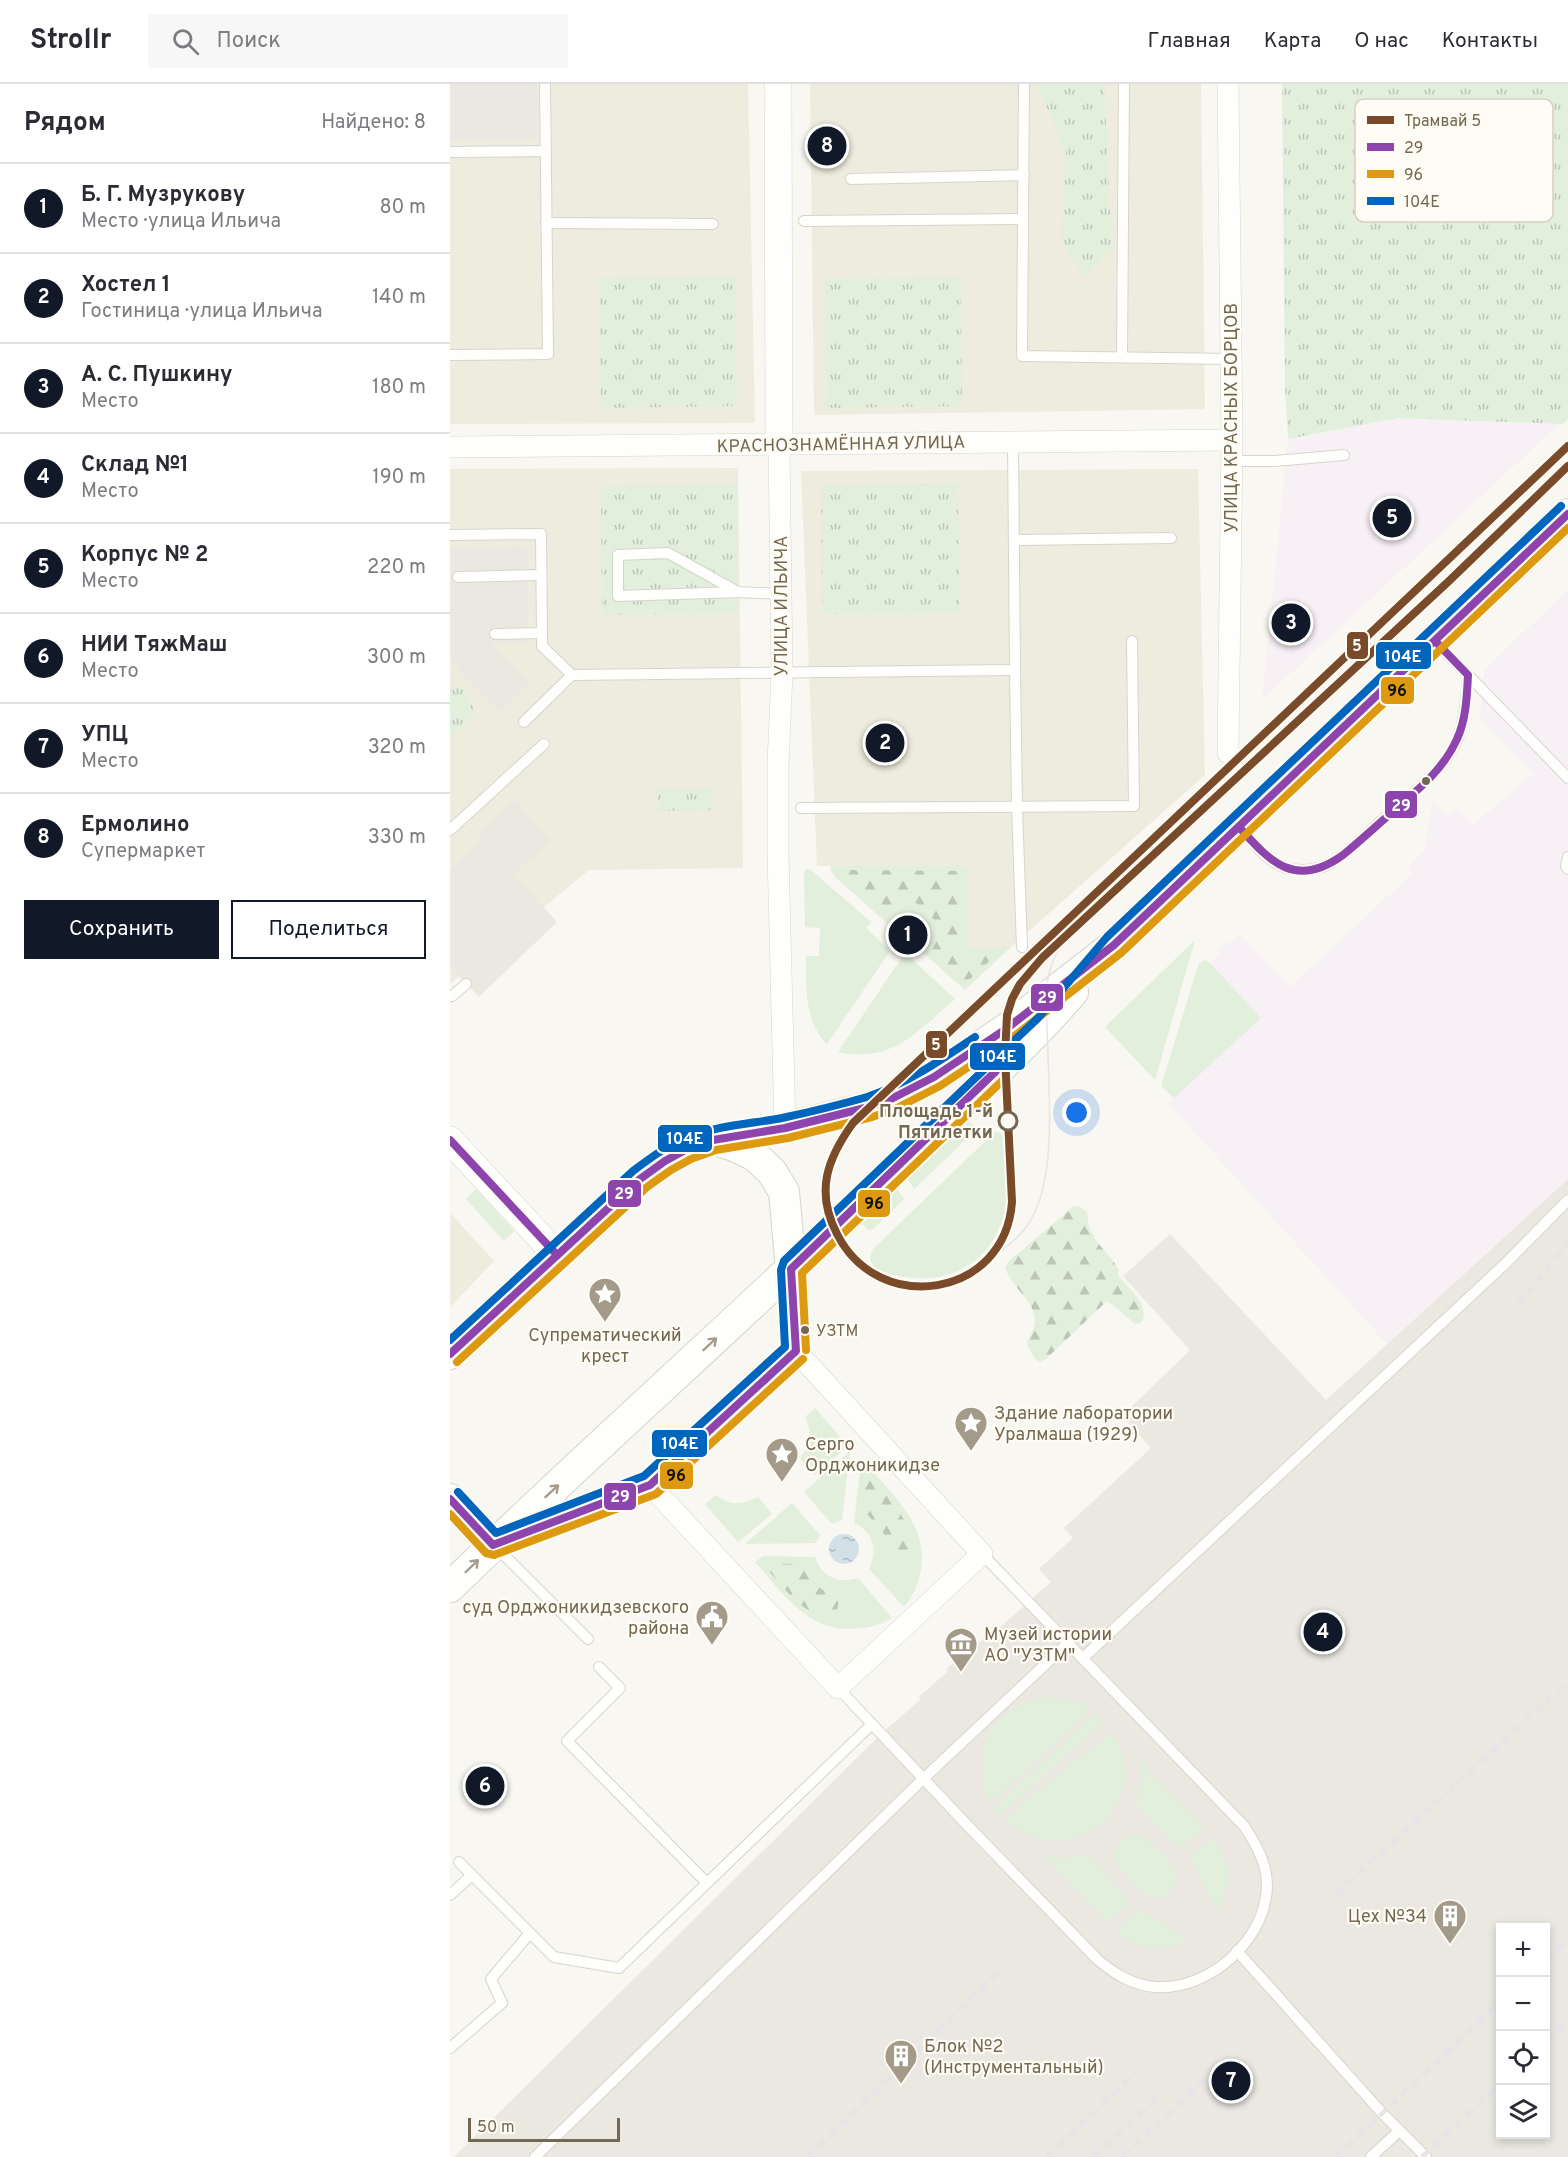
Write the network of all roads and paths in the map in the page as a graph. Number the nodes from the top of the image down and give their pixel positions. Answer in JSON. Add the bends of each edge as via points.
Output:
{"nodes":[{"id":1,"x":545,"y":84,"type":"edge"},
{"id":2,"x":778,"y":84,"type":"edge"},
{"id":3,"x":1024,"y":84,"type":"edge"},
{"id":4,"x":1124,"y":84,"type":"edge"},
{"id":5,"x":1228,"y":84,"type":"edge"},
{"id":6,"x":546,"y":151,"type":"junction"},
{"id":7,"x":450,"y":152,"type":"edge"},
{"id":8,"x":1024,"y":176,"type":"junction"},
{"id":9,"x":851,"y":179,"type":"dead end"},
{"id":10,"x":1023,"y":219,"type":"junction"},
{"id":11,"x":804,"y":221,"type":"dead end"},
{"id":12,"x":546,"y":223,"type":"junction"},
{"id":13,"x":712,"y":224,"type":"dead end"},
{"id":14,"x":450,"y":355,"type":"edge"},
{"id":15,"x":1122,"y":357,"type":"junction"},
{"id":16,"x":1231,"y":359,"type":"junction"},
{"id":17,"x":1013,"y":442,"type":"junction"},
{"id":18,"x":779,"y":444,"type":"junction"},
{"id":19,"x":450,"y":447,"type":"edge"},
{"id":20,"x":1232,"y":450,"type":"junction"},
{"id":21,"x":1344,"y":455,"type":"dead end"},
{"id":22,"x":1568,"y":514,"type":"edge"},
{"id":23,"x":450,"y":535,"type":"edge"},
{"id":24,"x":1171,"y":538,"type":"dead end"},
{"id":25,"x":1014,"y":540,"type":"junction"},
{"id":26,"x":541,"y":575,"type":"junction"},
{"id":27,"x":458,"y":577,"type":"dead end"},
{"id":28,"x":738,"y":592,"type":"junction"},
{"id":29,"x":781,"y":594,"type":"junction"},
{"id":30,"x":542,"y":633,"type":"junction"},
{"id":31,"x":495,"y":634,"type":"dead end"},
{"id":32,"x":1132,"y":641,"type":"dead end"},
{"id":33,"x":1435,"y":641,"type":"junction"},
{"id":34,"x":1015,"y":670,"type":"junction"},
{"id":35,"x":782,"y":672,"type":"junction"},
{"id":36,"x":572,"y":675,"type":"junction"},
{"id":37,"x":1468,"y":675,"type":"junction"},
{"id":38,"x":524,"y":722,"type":"dead end"},
{"id":39,"x":544,"y":744,"type":"dead end"},
{"id":40,"x":1228,"y":753,"type":"dead end"},
{"id":41,"x":1568,"y":778,"type":"edge"},
{"id":42,"x":1017,"y":807,"type":"junction"},
{"id":43,"x":801,"y":808,"type":"dead end"},
{"id":44,"x":1239,"y":827,"type":"junction"},
{"id":45,"x":450,"y":830,"type":"edge"},
{"id":46,"x":1568,"y":857,"type":"edge"},
{"id":47,"x":1568,"y":869,"type":"edge"},
{"id":48,"x":1114,"y":945,"type":"junction"},
{"id":49,"x":1022,"y":947,"type":"dead end"},
{"id":50,"x":466,"y":984,"type":"dead end"},
{"id":51,"x":451,"y":996,"type":"edge"},
{"id":52,"x":785,"y":1128,"type":"junction"},
{"id":53,"x":450,"y":1140,"type":"edge"},
{"id":54,"x":713,"y":1140,"type":"junction"},
{"id":55,"x":784,"y":1192,"type":"junction"},
{"id":56,"x":1568,"y":1200,"type":"edge"},
{"id":57,"x":557,"y":1255,"type":"junction"},
{"id":58,"x":791,"y":1269,"type":"junction"},
{"id":59,"x":796,"y":1351,"type":"junction"},
{"id":60,"x":450,"y":1354,"type":"edge"},
{"id":61,"x":650,"y":1485,"type":"junction"},
{"id":62,"x":450,"y":1499,"type":"edge"},
{"id":63,"x":493,"y":1545,"type":"junction"},
{"id":64,"x":982,"y":1554,"type":"junction"},
{"id":65,"x":450,"y":1587,"type":"edge"},
{"id":66,"x":588,"y":1639,"type":"dead end"},
{"id":67,"x":1068,"y":1643,"type":"junction"},
{"id":68,"x":1083,"y":1658,"type":"junction"},
{"id":69,"x":600,"y":1667,"type":"dead end"},
{"id":70,"x":838,"y":1688,"type":"junction"},
{"id":71,"x":872,"y":1724,"type":"junction"},
{"id":72,"x":923,"y":1779,"type":"junction"},
{"id":73,"x":459,"y":1862,"type":"dead end"},
{"id":74,"x":472,"y":1875,"type":"junction"},
{"id":75,"x":707,"y":1883,"type":"junction"},
{"id":76,"x":450,"y":1895,"type":"edge"},
{"id":77,"x":530,"y":1933,"type":"junction"},
{"id":78,"x":1237,"y":1951,"type":"junction"},
{"id":79,"x":450,"y":2048,"type":"edge"},
{"id":80,"x":1399,"y":2131,"type":"junction"},
{"id":81,"x":535,"y":2157,"type":"edge"},
{"id":82,"x":1371,"y":2157,"type":"edge"},
{"id":83,"x":1426,"y":2157,"type":"edge"}],
"edges":[{"from":1,"to":6,"type":"lane"},
{"from":2,"to":18,"type":"street","name":"УЛИЦА ИЛЬИЧА"},
{"from":3,"to":8,"type":"lane"},
{"from":4,"to":15,"type":"lane"},
{"from":5,"to":16,"type":"street","name":"УЛИЦА КРАСНЫХ БОРЦОВ"},
{"from":6,"to":7,"type":"lane"},
{"from":6,"to":12,"type":"lane"},
{"from":8,"to":9,"type":"lane"},
{"from":8,"to":10,"type":"lane"},
{"from":10,"to":11,"type":"lane"},
{"from":10,"to":15,"type":"lane","via":[[1022,356]]},
{"from":12,"to":13,"type":"lane"},
{"from":12,"to":14,"type":"lane","via":[[548,354]]},
{"from":15,"to":16,"type":"lane"},
{"from":16,"to":20,"type":"street","name":"УЛИЦА КРАСНЫХ БОРЦОВ"},
{"from":17,"to":18,"type":"street","name":"КРАСНОЗНАМЁННАЯ УЛИЦА"},
{"from":17,"to":20,"type":"street","name":"КРАСНОЗНАМЁННАЯ УЛИЦА"},
{"from":17,"to":25,"type":"lane"},
{"from":18,"to":19,"type":"street","name":"КРАСНОЗНАМЁННАЯ УЛИЦА"},
{"from":18,"to":29,"type":"street","name":"УЛИЦА ИЛЬИЧА"},
{"from":20,"to":21,"type":"lane","via":[[1275,461]]},
{"from":20,"to":40,"type":"street","name":"УЛИЦА КРАСНЫХ БОРЦОВ"},
{"from":22,"to":33,"type":"main road"},
{"from":23,"to":26,"type":"lane","via":[[541,534]]},
{"from":24,"to":25,"type":"lane"},
{"from":25,"to":34,"type":"lane"},
{"from":26,"to":27,"type":"lane"},
{"from":26,"to":30,"type":"lane"},
{"from":28,"to":28,"type":"lane","via":[[668,554],[618,555],[618,596]]},
{"from":28,"to":29,"type":"lane"},
{"from":29,"to":35,"type":"street","name":"УЛИЦА ИЛЬИЧА"},
{"from":30,"to":31,"type":"lane"},
{"from":30,"to":36,"type":"lane","via":[[542,646]]},
{"from":32,"to":42,"type":"lane","via":[[1134,806]]},
{"from":33,"to":37,"type":"lane"},
{"from":33,"to":44,"type":"main road"},
{"from":34,"to":35,"type":"lane"},
{"from":34,"to":42,"type":"lane"},
{"from":35,"to":36,"type":"lane"},
{"from":35,"to":52,"type":"street","name":"УЛИЦА ИЛЬИЧА","via":[[778,854]]},
{"from":36,"to":38,"type":"lane"},
{"from":37,"to":41,"type":"lane"},
{"from":37,"to":44,"type":"lane","via":[[1458,738],[1445,758],[1346,853],[1317,869],[1282,866],[1272,862]]},
{"from":39,"to":45,"type":"lane"},
{"from":42,"to":43,"type":"lane"},
{"from":42,"to":49,"type":"lane"},
{"from":44,"to":48,"type":"main road"},
{"from":46,"to":47,"type":"lane"},
{"from":48,"to":52,"type":"main road","via":[[1006,1029],[910,1091],[869,1107]]},
{"from":48,"to":58,"type":"main road","via":[[1046,1025]]},
{"from":50,"to":51,"type":"lane"},
{"from":52,"to":54,"type":"main road"},
{"from":52,"to":55,"type":"main road"},
{"from":53,"to":57,"type":"street"},
{"from":54,"to":55,"type":"main road","via":[[755,1156],[772,1172]]},
{"from":54,"to":57,"type":"main road","via":[[672,1157],[640,1179]]},
{"from":55,"to":58,"type":"main road"},
{"from":56,"to":68,"type":"lane"},
{"from":57,"to":60,"type":"main road"},
{"from":58,"to":59,"type":"street"},
{"from":63,"to":58,"type":"main road","one_way":true},
{"from":59,"to":61,"type":"street"},
{"from":59,"to":64,"type":"street"},
{"from":61,"to":63,"type":"street"},
{"from":61,"to":70,"type":"street"},
{"from":62,"to":63,"type":"main road"},
{"from":65,"to":63,"type":"main road","one_way":true},
{"from":63,"to":66,"type":"lane"},
{"from":64,"to":67,"type":"lane"},
{"from":64,"to":70,"type":"street"},
{"from":67,"to":68,"type":"lane"},
{"from":67,"to":72,"type":"lane"},
{"from":68,"to":78,"type":"lane","via":[[1244,1827],[1262,1856],[1267,1883],[1263,1910],[1249,1939]]},
{"from":69,"to":75,"type":"lane","via":[[620,1688],[567,1741]]},
{"from":70,"to":71,"type":"lane"},
{"from":71,"to":72,"type":"lane"},
{"from":71,"to":75,"type":"lane"},
{"from":72,"to":78,"type":"lane","via":[[1118,1976],[1156,1987],[1180,1985],[1200,1979]]},
{"from":72,"to":81,"type":"lane"},
{"from":73,"to":74,"type":"lane"},
{"from":74,"to":76,"type":"lane"},
{"from":74,"to":77,"type":"lane"},
{"from":75,"to":77,"type":"lane","via":[[619,1968],[554,1957]]},
{"from":77,"to":79,"type":"lane","via":[[491,1979],[502,2003]]},
{"from":78,"to":80,"type":"lane"},
{"from":80,"to":82,"type":"lane"},
{"from":80,"to":83,"type":"lane"}]}
